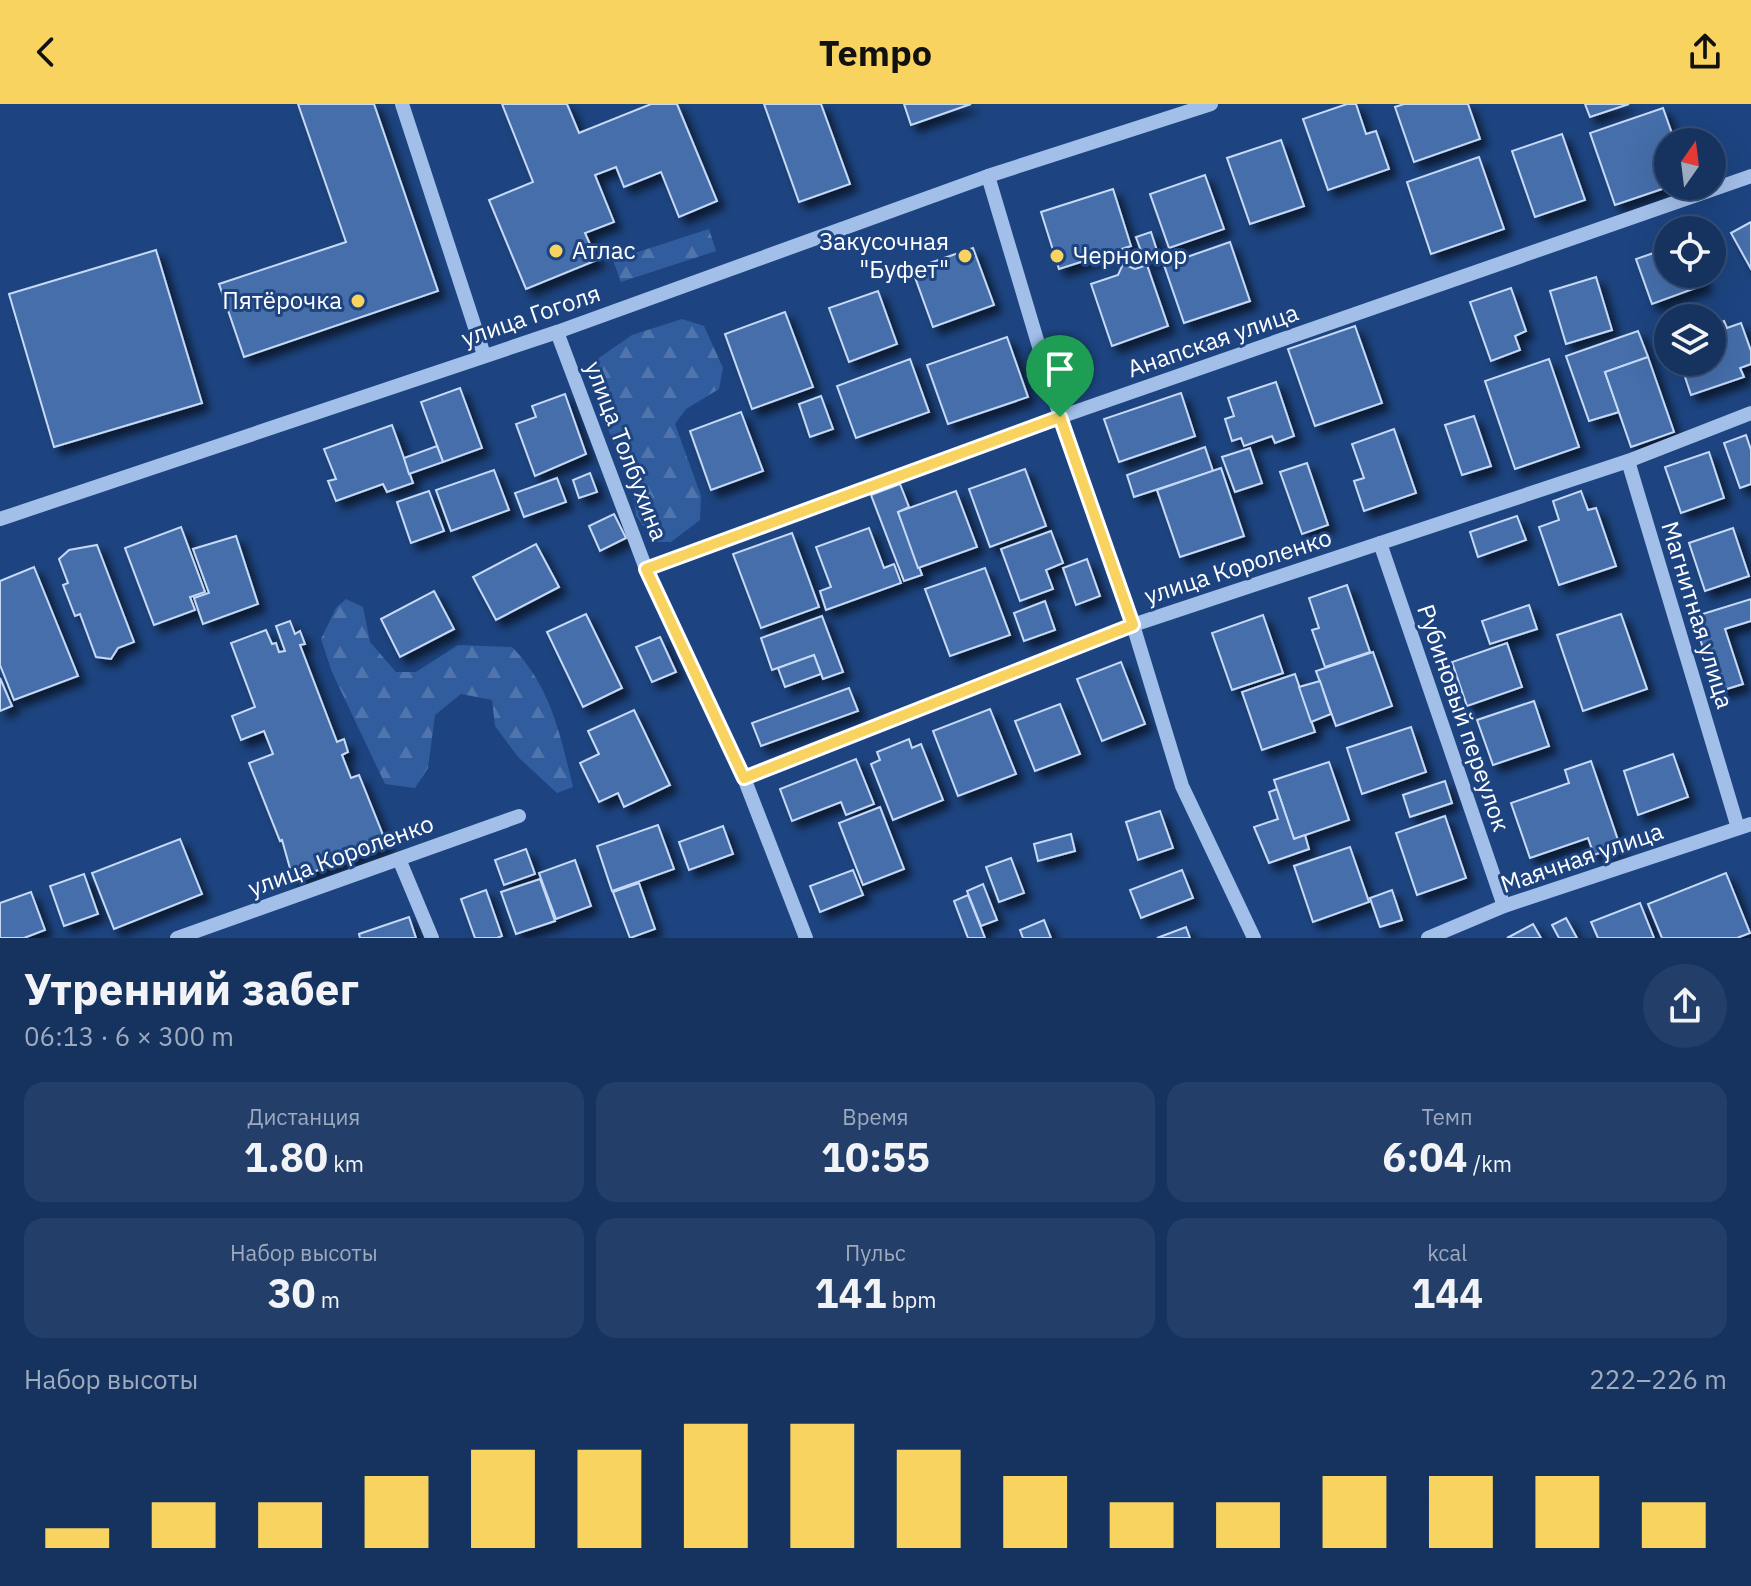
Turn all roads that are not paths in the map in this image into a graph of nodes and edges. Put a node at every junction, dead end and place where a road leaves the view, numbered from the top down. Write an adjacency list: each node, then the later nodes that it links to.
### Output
1 (402, 104): 6 (street)
2 (1211, 104): 3 (street, улица Гоголя)
3 (988, 176): 5 (street, улица Гоголя); 8 (street)
4 (1751, 176): 8 (street, Анапская улица)
5 (557, 332): 6 (street, улица Гоголя); 12 (street, улица Толбухина)
6 (484, 355): 10 (street, улица Гоголя)
7 (1751, 413): 9 (street, улица Короленко)
8 (1060, 417): 12 (street, Анапская улица); 13 (street)
9 (1628, 461): 11 (street, улица Короленко); 16 (street, Магнитная улица)
10 (0, 519)
11 (1380, 543): 13 (street, улица Короленко); 18 (street, Рубиновый переулок)
12 (646, 569): 14 (street, улица Толбухина)
13 (1133, 625): 14 (street, улица Короленко); 22 (street)
14 (744, 778): 21 (street, улица Толбухина)
15 (519, 816): 17 (street, улица Короленко)
16 (1745, 826): 18 (street, Маячная улица)
17 (399, 859): 19 (street, улица Короленко); 20 (street)
18 (1504, 906): 23 (street, Маячная улица)
19 (177, 938)
20 (432, 938)
21 (806, 938)
22 (1254, 938)
23 (1428, 938)

